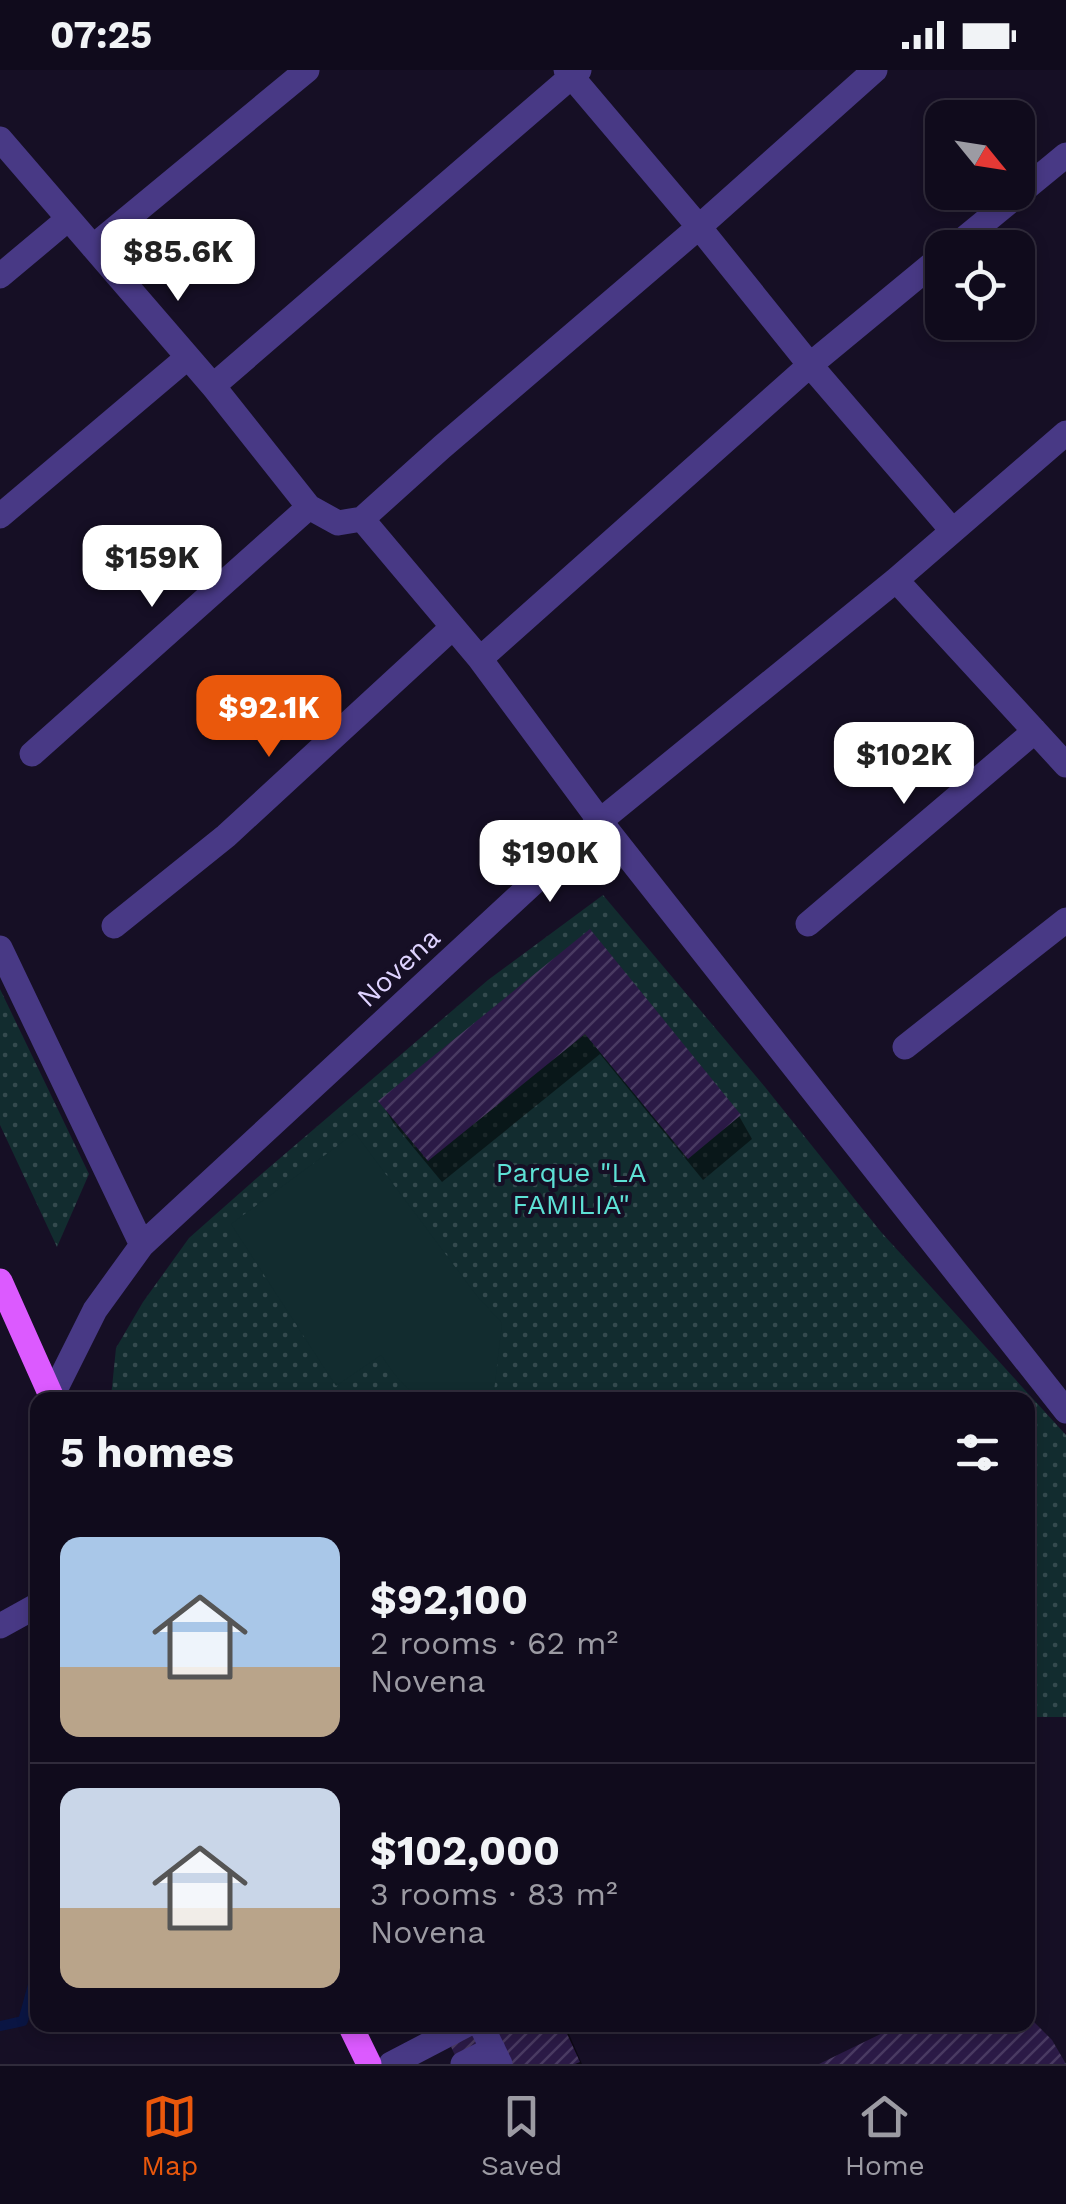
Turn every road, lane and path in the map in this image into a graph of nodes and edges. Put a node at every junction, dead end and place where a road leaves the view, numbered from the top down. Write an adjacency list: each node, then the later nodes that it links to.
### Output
1 (307, 70): 9 (street)
2 (875, 70): 7 (street)
3 (572, 72): 7 (street); 14 (street)
4 (0, 139): 6 (street)
5 (1066, 156): 8 (street)
6 (68, 219): 9 (street); 11 (street)
7 (699, 227): 13 (street); 18 (street)
8 (975, 230)
9 (92, 247): 12 (street)
10 (925, 270): 13 (street)
11 (0, 276)
12 (188, 357): 14 (street); 17 (street)
13 (810, 364): 19 (street); 22 (street)
14 (212, 386): 16 (street)
15 (1066, 433): 19 (street, Novena)
16 (309, 507): 18 (street); 24 (street)
17 (0, 516)
18 (362, 519): 21 (street)
19 (952, 530): 20 (street, Novena)
20 (896, 580): 23 (street); 26 (street, Novena)
21 (453, 627): 22 (street); 29 (street)
22 (480, 658): 26 (street)
23 (1035, 732): 25 (street); 28 (street)
24 (32, 754)
25 (1066, 765)
26 (600, 821): 32 (street, Novena); 36 (street)
27 (1066, 920): 31 (street)
28 (808, 924)
29 (114, 926)
30 (0, 948): 32 (street)
31 (905, 1047)
32 (142, 1245): 35 (street, Novena)
33 (0, 1280): 34 (main road)
34 (49, 1392)
35 (55, 1392)
36 (1065, 1409)
37 (30, 1609): 38 (street)
38 (0, 1626)
39 (353, 2032): 43 (main road)
40 (453, 2032): 44 (street)
41 (485, 2032): 42 (street)
42 (497, 2056): 45 (street)
43 (369, 2064)
44 (391, 2064)
45 (463, 2064)

